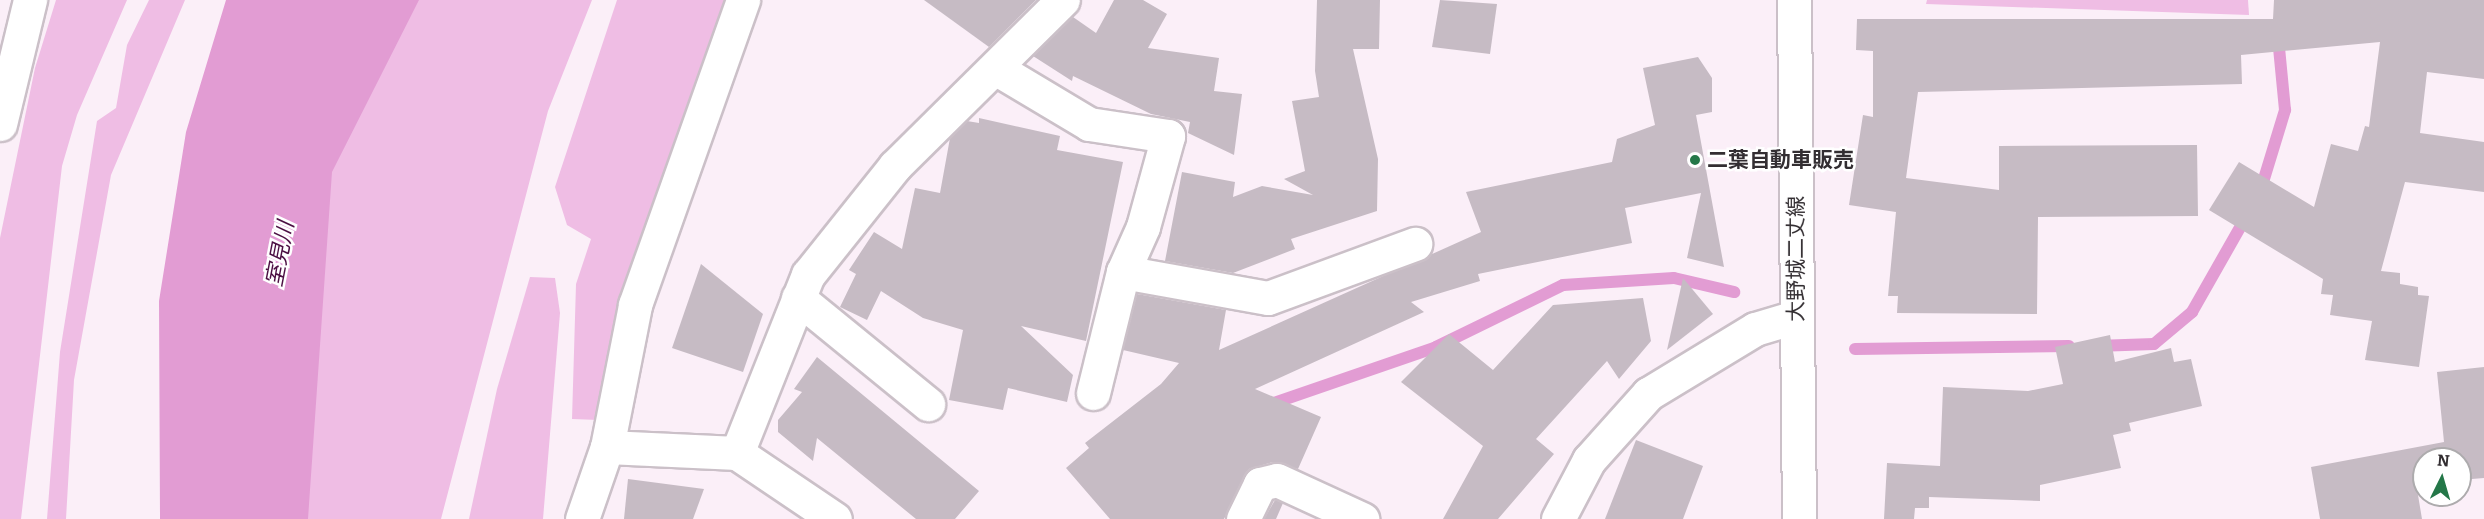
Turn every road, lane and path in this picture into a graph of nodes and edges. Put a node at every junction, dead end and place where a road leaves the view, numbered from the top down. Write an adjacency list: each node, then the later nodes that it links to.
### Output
1 (30, 0): 6 (street)
2 (743, 0): 13 (street)
3 (1064, 0): 5 (street)
4 (1794, 0): 10 (street, 大野城二丈線)
5 (997, 69): 8 (street); 9 (street)
6 (0, 124)
7 (1415, 244): 8 (street)
8 (1123, 272): 11 (street)
9 (798, 298): 12 (street); 14 (street)
10 (1796, 317): 19 (street); 20 (street, 大野城二丈線)
11 (1093, 393)
12 (928, 404)
13 (607, 447): 14 (street); 15 (street)
14 (737, 453): 16 (street)
15 (582, 519)
16 (835, 519)
17 (1243, 519): 18 (street)
18 (1362, 519)
19 (1558, 519)
20 (1799, 519)

